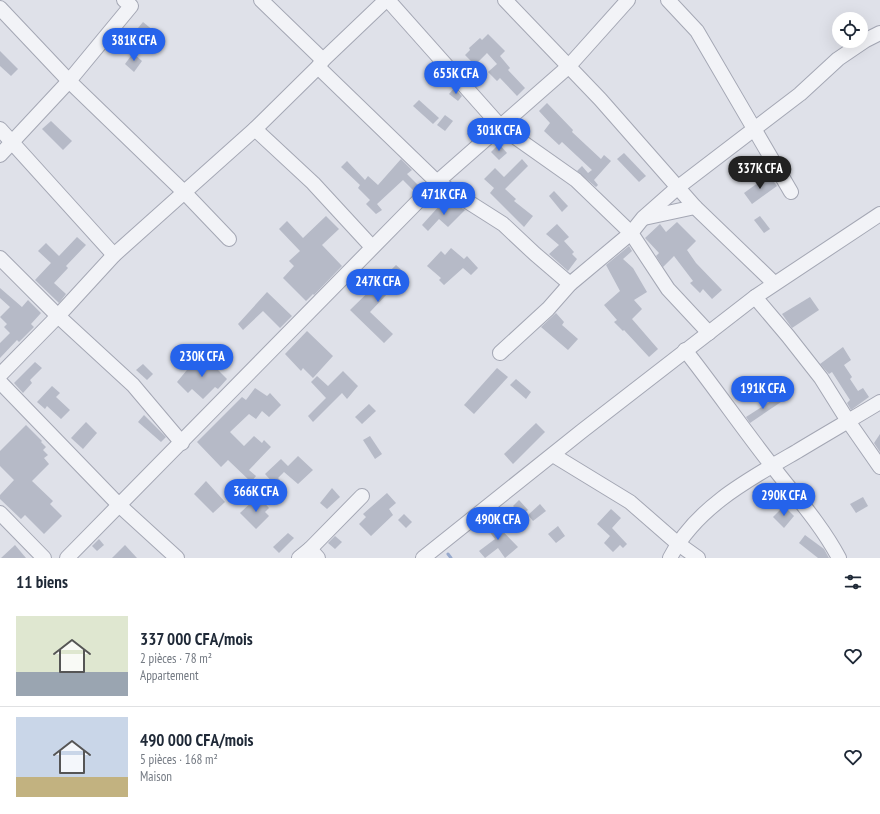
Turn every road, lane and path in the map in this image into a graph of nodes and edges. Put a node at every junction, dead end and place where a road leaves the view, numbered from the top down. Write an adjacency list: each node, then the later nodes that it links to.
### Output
1 (124, 0): 11 (street)
2 (261, 0): 9 (street)
3 (387, 0): 9 (street); 12 (street)
4 (505, 0): 10 (street)
5 (668, 0): 14 (street)
6 (620, 3): 10 (street)
7 (0, 8): 11 (street)
8 (880, 33): 14 (street)
9 (320, 63): 13 (street); 18 (street)
10 (568, 67): 12 (street); 19 (street)
11 (69, 81): 16 (street); 21 (street)
12 (501, 127): 18 (street); 25 (street)
13 (255, 128): 21 (street); 27 (street)
14 (755, 128): 19 (street); 20 (street)
15 (0, 129): 16 (street)
16 (14, 143): 17 (street); 28 (street)
17 (0, 155)
18 (437, 182): 27 (street); 31 (street)
19 (677, 188): 22 (street); 24 (street)
20 (791, 192)
21 (185, 193): 26 (street); 28 (street)
22 (695, 207): 24 (street); 30 (street)
23 (880, 214): 30 (street)
24 (643, 218): 25 (street)
25 (631, 233): 31 (street); 34 (street)
26 (229, 239)
27 (372, 247): 41 (street)
28 (114, 255): 33 (street)
29 (0, 258): 33 (street)
30 (774, 283): 32 (street)
31 (570, 284): 36 (street)
32 (755, 297): 34 (street); 40 (street)
33 (58, 316): 37 (street); 41 (street)
34 (709, 333): 35 (street)
35 (685, 350): 42 (street); 43 (street)
36 (500, 353)
37 (0, 375)
38 (0, 382): 46 (street)
39 (880, 402): 40 (street)
40 (848, 421): 43 (street); 44 (street)
41 (182, 443): 46 (street)
42 (553, 455): 48 (street); 54 (street)
43 (772, 466): 48 (street); 57 (street)
44 (880, 467)
45 (362, 496): 49 (street)
46 (119, 505): 51 (street); 52 (street)
47 (0, 513): 50 (street)
48 (677, 543): 55 (street); 56 (street)
49 (314, 553): 53 (street)
50 (44, 558)
51 (67, 558)
52 (177, 558)
53 (298, 558)
54 (423, 558)
55 (670, 558)
56 (698, 558)
57 (838, 558)

